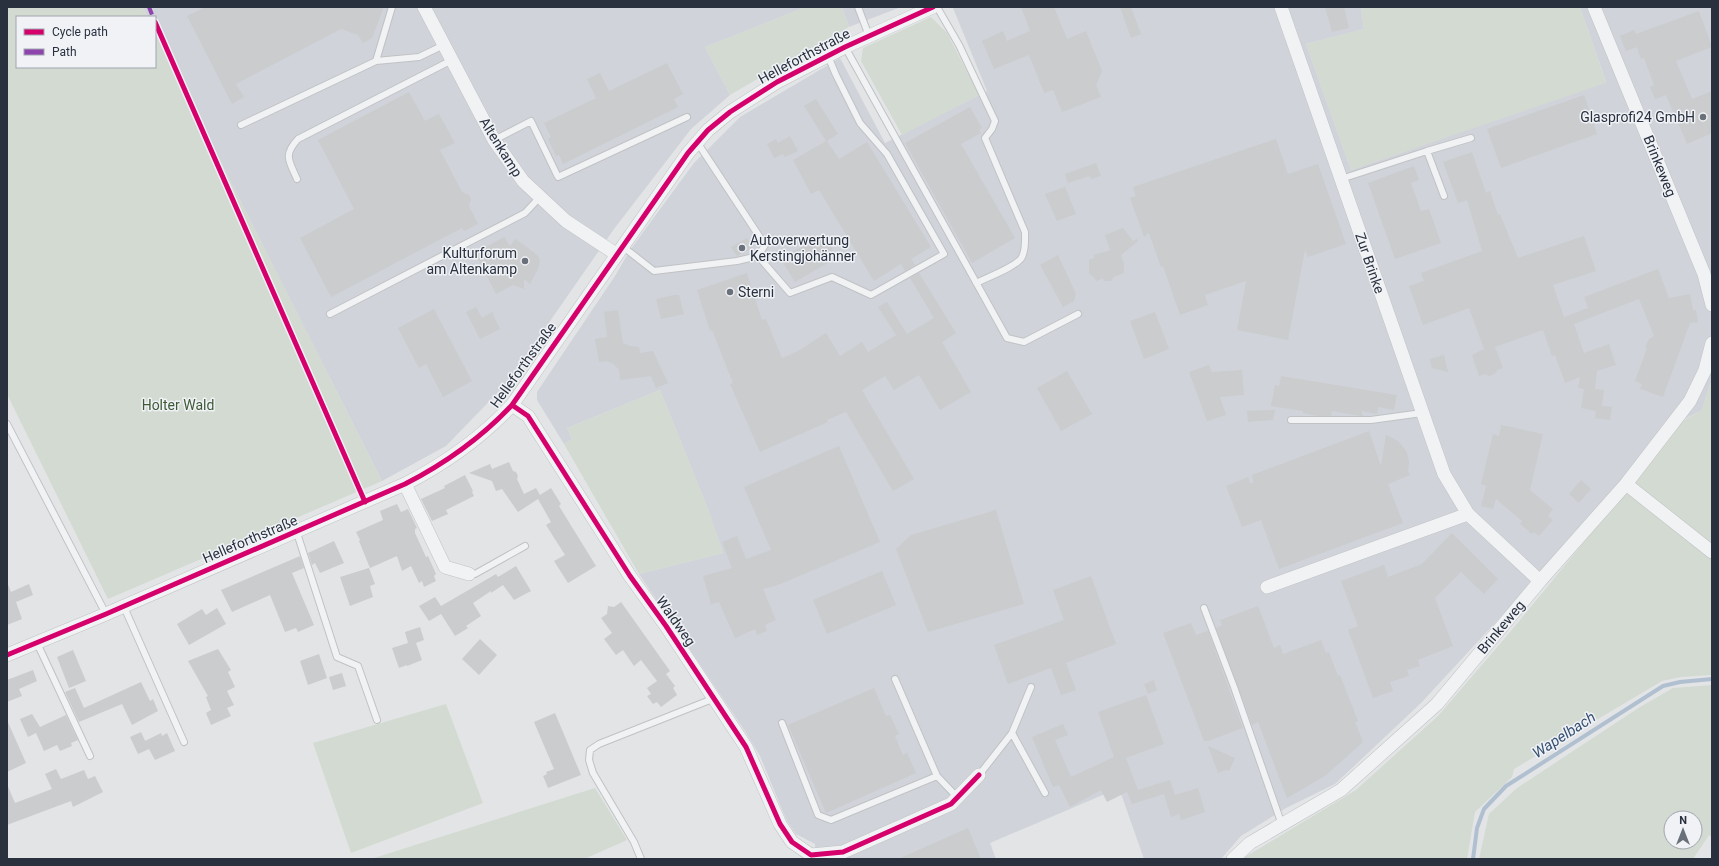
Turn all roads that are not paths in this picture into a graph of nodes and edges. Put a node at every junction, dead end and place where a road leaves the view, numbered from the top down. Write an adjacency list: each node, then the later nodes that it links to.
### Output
1 (392, 7): 13 (lane)
2 (424, 7): 9 (street, Altenkamp)
3 (858, 7): 8 (lane)
4 (934, 7): 8 (street, Helleforthstraße)
5 (937, 7): 26 (lane)
6 (1281, 7): 21 (street, Zur Brinke)
7 (1594, 7): 27 (street, Brinkeweg)
8 (868, 36): 10 (street, Helleforthstraße)
9 (444, 45): 12 (street, Altenkamp); 13 (lane)
10 (845, 47): 11 (street, Helleforthstraße); 26 (lane)
11 (828, 56): 18 (street, Helleforthstraße); 25 (lane)
12 (452, 60): 17 (street, Altenkamp); 20 (lane)
13 (376, 61): 15 (lane)
14 (687, 117): 17 (lane)
15 (241, 125)
16 (1470, 138): 19 (lane)
17 (494, 140): 23 (street, Altenkamp)
18 (697, 142): 24 (street, Helleforthstraße); 25 (lane)
19 (1427, 152): 21 (lane); 22 (lane)
20 (297, 179)
21 (1341, 179): 33 (street, Zur Brinke)
22 (1444, 196)
23 (540, 197): 24 (street, Altenkamp); 29 (lane)
24 (619, 250): 25 (lane); 32 (street, Helleforthstraße)
25 (758, 256)
26 (976, 283): 30 (lane)
27 (1709, 285): 28 (street, Brinkeweg)
28 (1712, 305)
29 (330, 314)
30 (1078, 314)
31 (1712, 343): 37 (street, Brinkeweg)
32 (512, 404): 36 (street, Helleforthstraße); 52 (street, Waldweg)
33 (1422, 413): 34 (lane); 38 (street, Zur Brinke)
34 (1291, 420)
35 (7, 424): 47 (lane)
36 (405, 484): 39 (street, Helleforthstraße); 42 (street)
37 (1626, 484): 41 (street); 43 (street, Brinkeweg)
38 (1468, 514): 43 (street, Zur Brinke); 44 (street)
39 (296, 533): 45 (street, Helleforthstraße); 53 (lane)
40 (525, 546): 42 (lane)
41 (1712, 552)
42 (469, 574)
43 (1540, 581): 62 (street, Brinkeweg)
44 (1267, 588)
45 (124, 607): 47 (street, Helleforthstraße); 56 (lane)
46 (1204, 608): 62 (lane)
47 (106, 614): 48 (street, Helleforthstraße)
48 (37, 643): 49 (street, Helleforthstraße); 57 (lane)
49 (7, 655)
50 (895, 679): 59 (lane)
51 (1030, 687): 55 (lane)
52 (715, 698): 63 (street, Waldweg); 64 (lane)
53 (377, 720)
54 (782, 723): 59 (lane)
55 (1012, 733): 58 (lane); 60 (lane)
56 (184, 742)
57 (90, 756)
58 (978, 775): 61 (street, Waldweg)
59 (937, 776): 61 (lane)
60 (1045, 793)
61 (957, 797): 63 (street, Waldweg)
62 (1282, 825): 65 (street, Brinkeweg)
63 (811, 857)
64 (641, 859)
65 (1233, 859)

